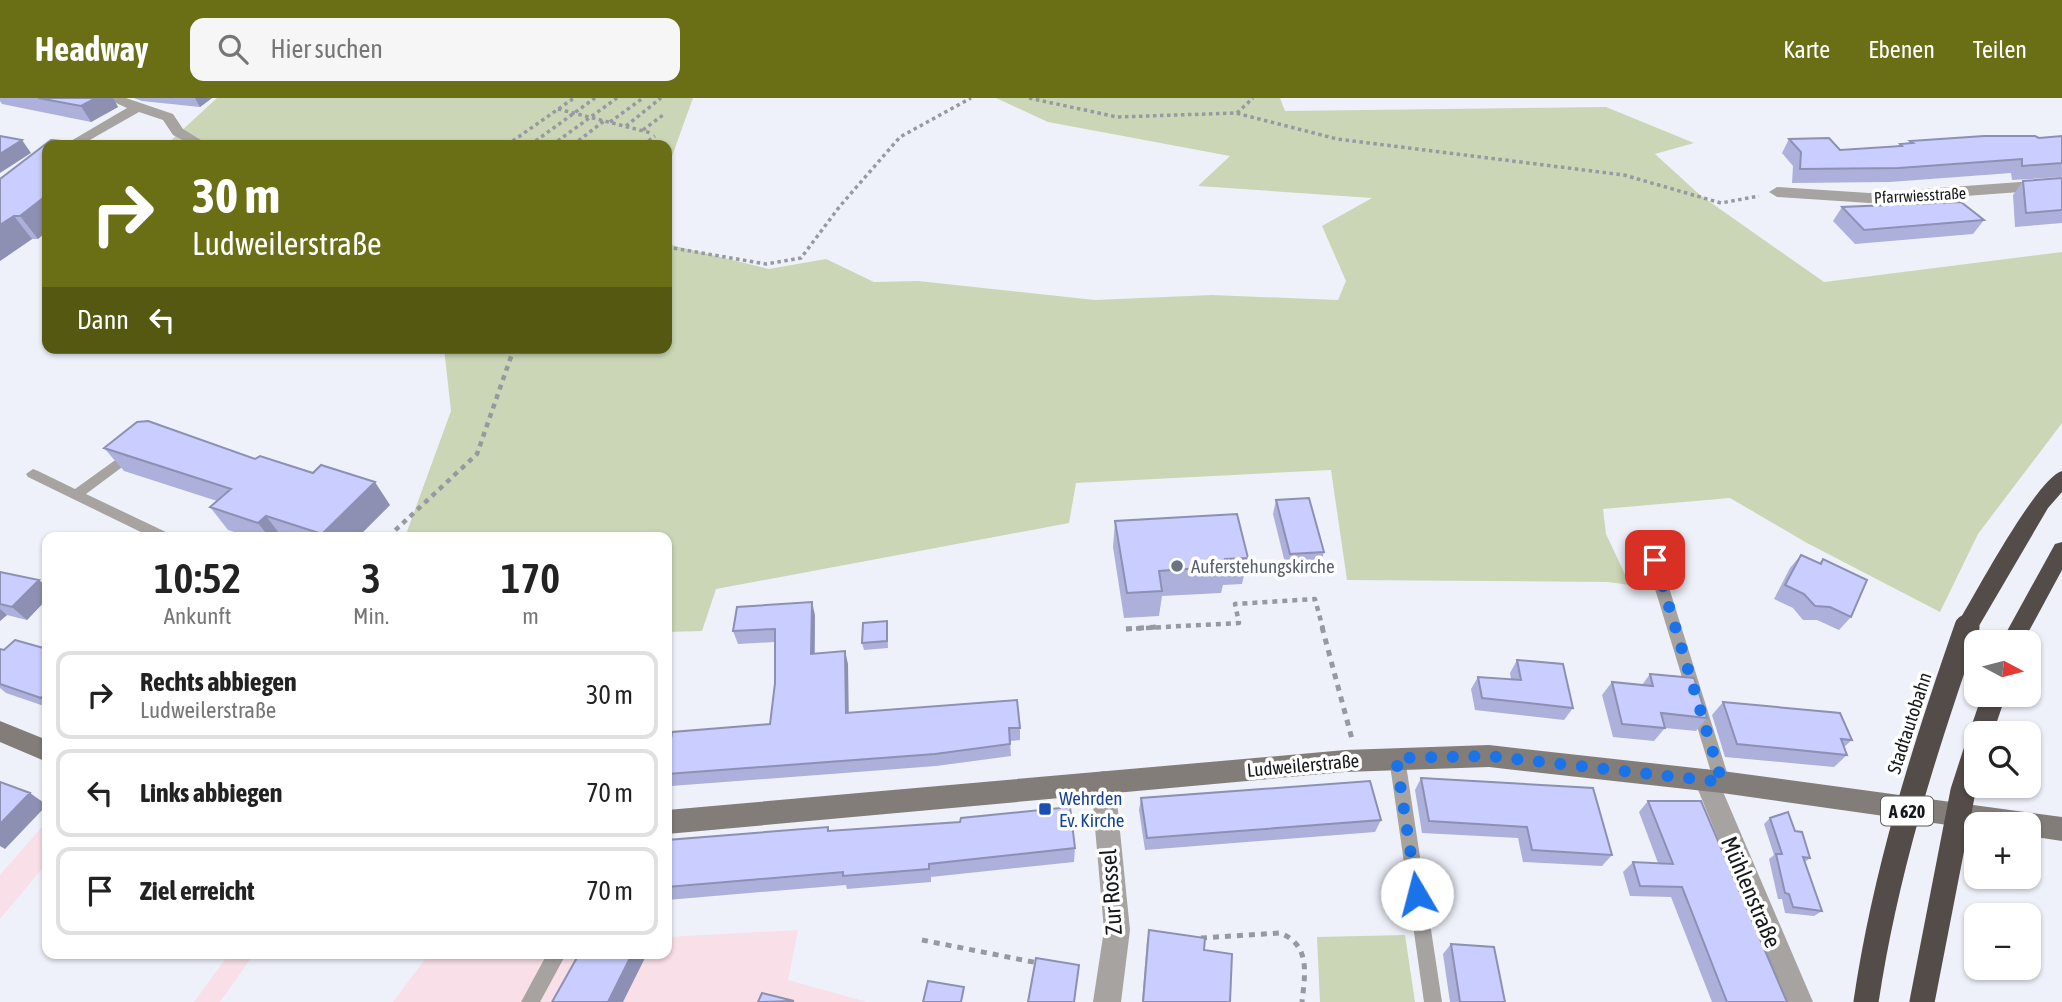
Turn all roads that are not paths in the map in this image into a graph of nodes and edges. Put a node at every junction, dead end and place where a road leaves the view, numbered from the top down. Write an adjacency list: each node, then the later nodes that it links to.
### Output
1 (112, 98): 2 (street)
2 (138, 107): 3 (street); 4 (street)
3 (80, 140)
4 (193, 140)
5 (2062, 184): 6 (street, Pfarrwiesstraße)
6 (1777, 192)
7 (142, 445): 10 (lane)
8 (33, 474): 10 (lane)
9 (2062, 478): 28 (highway, Stadtautobahn / A 620, bridge)
10 (77, 494): 11 (lane)
11 (153, 532)
12 (1648, 543): 18 (lane)
13 (2062, 550): 14 (highway)
14 (2019, 630)
15 (0, 731): 16 (main road)
16 (42, 747)
17 (1396, 758): 18 (main road, Ludweilerstraße); 19 (main road, Ludweilerstraße); 26 (lane)
18 (1714, 781): 22 (main road, Ludweilerstraße); 27 (street, Mühlenstraße)
19 (1102, 782): 21 (main road, Ludweilerstraße); 25 (street, Zur Rossel)
20 (1964, 788): 29 (highway, A 620, bridge)
21 (672, 822)
22 (2062, 830)
23 (554, 959): 24 (lane)
24 (530, 1002)
25 (1107, 1002)
26 (1433, 1002)
27 (1799, 1002)
28 (1866, 1002)
29 (1922, 1002)

